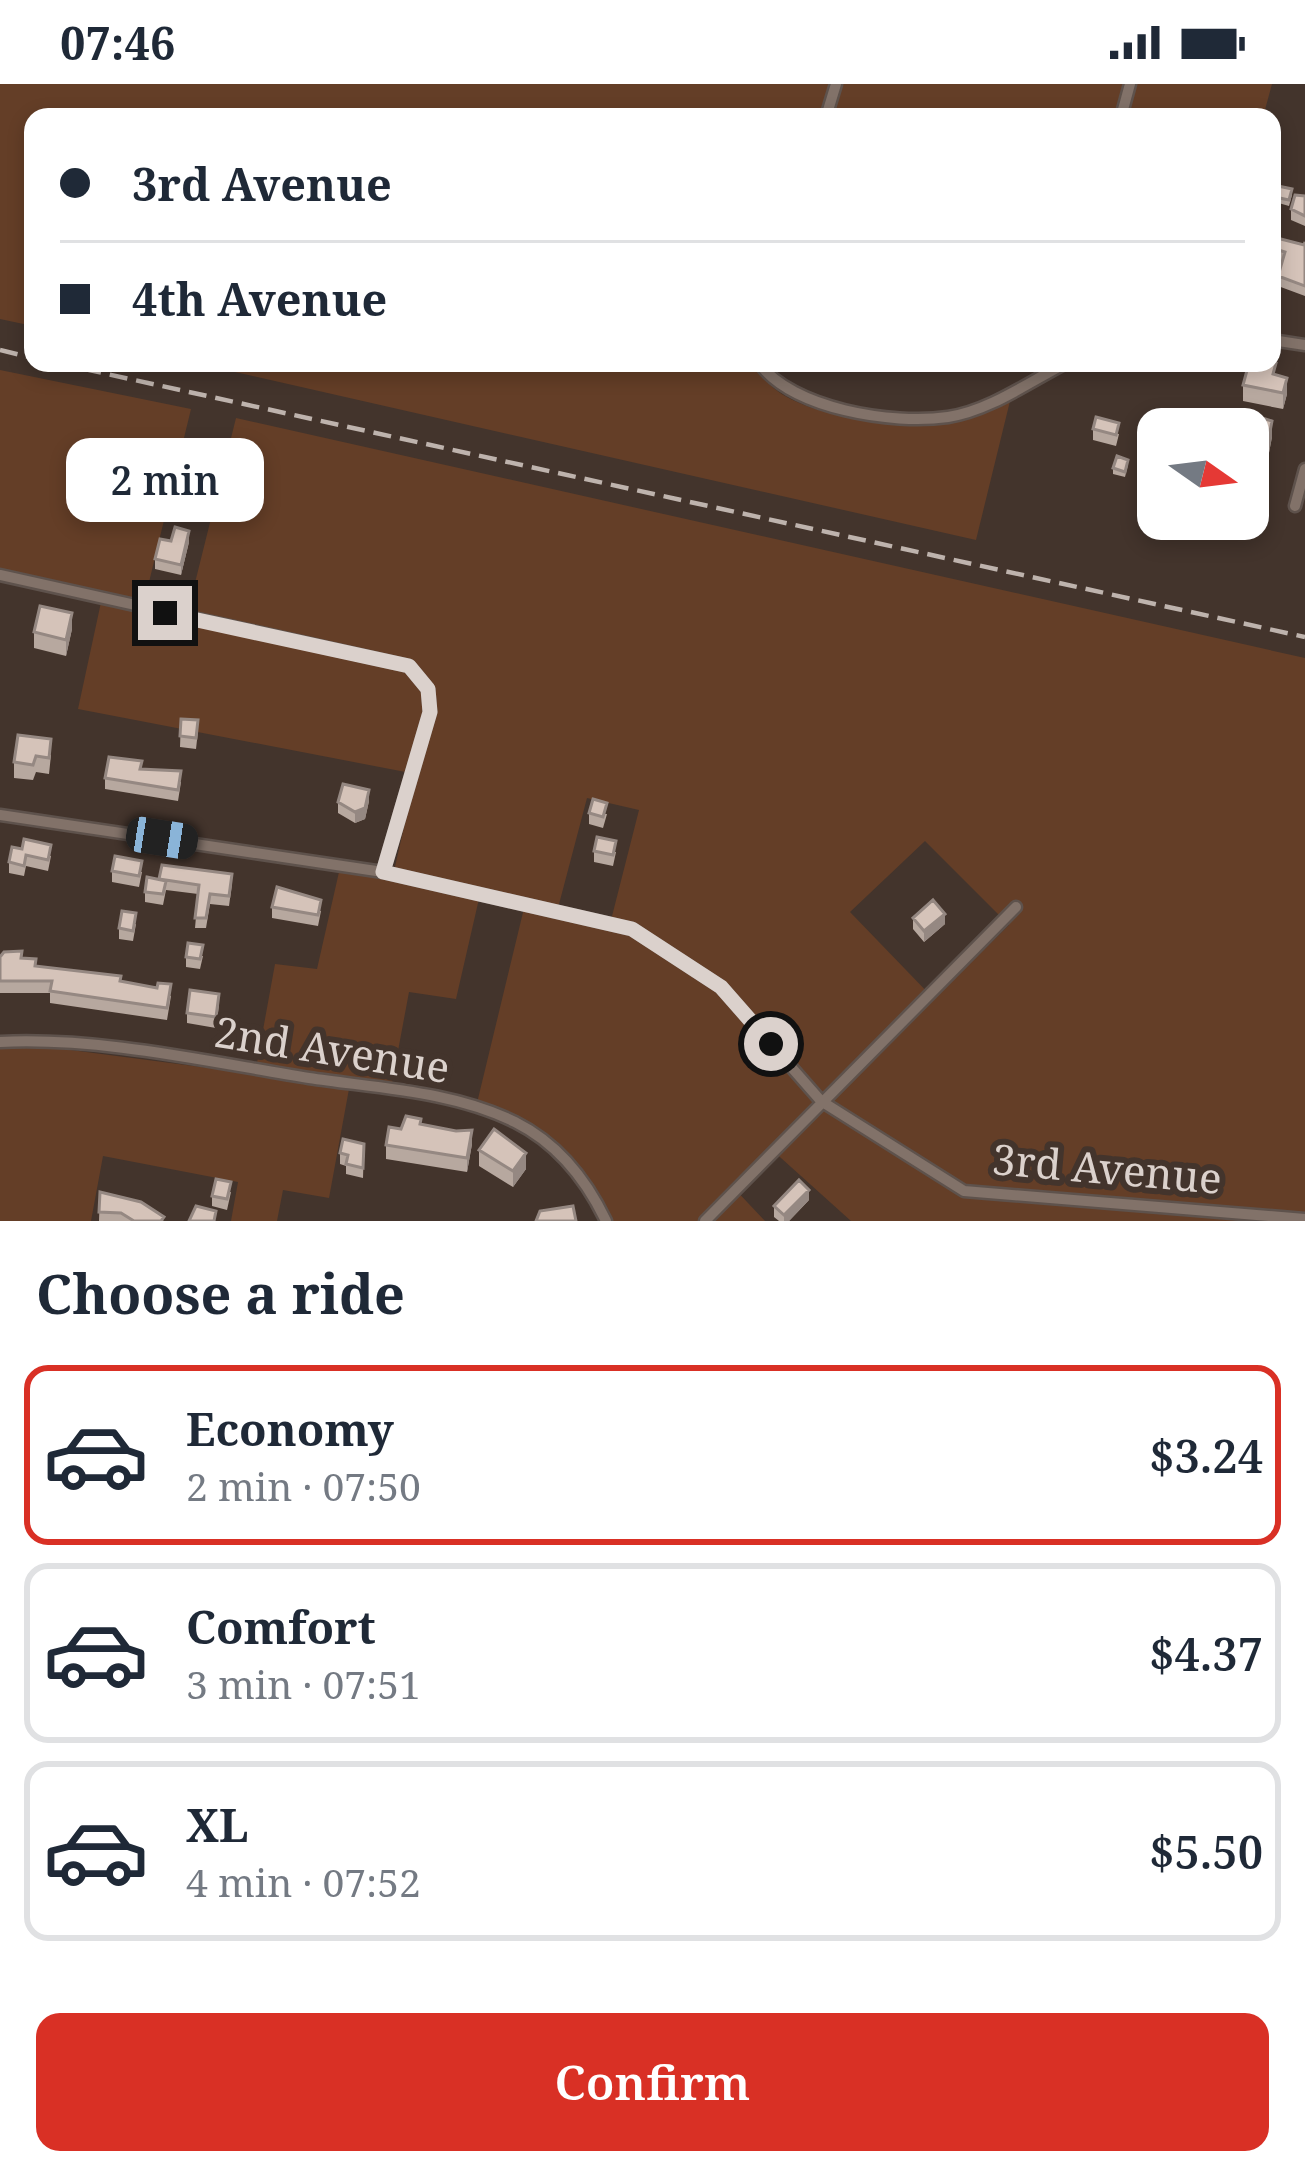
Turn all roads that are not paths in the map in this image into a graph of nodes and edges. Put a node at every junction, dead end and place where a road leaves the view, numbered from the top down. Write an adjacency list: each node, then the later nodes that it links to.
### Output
1 (765, 372): 2 (street)
2 (1049, 372)
3 (1305, 469): 4 (street)
4 (1295, 506)
5 (0, 575): 7 (street)
6 (0, 815): 7 (street, 3rd Avenue)
7 (383, 872): 10 (street, 3rd Avenue)
8 (1016, 907): 10 (street)
9 (0, 1042): 12 (street, 2nd Avenue)
10 (821, 1102): 11 (street, 3rd Avenue); 13 (street)
11 (1305, 1219)
12 (606, 1221)
13 (705, 1221)

